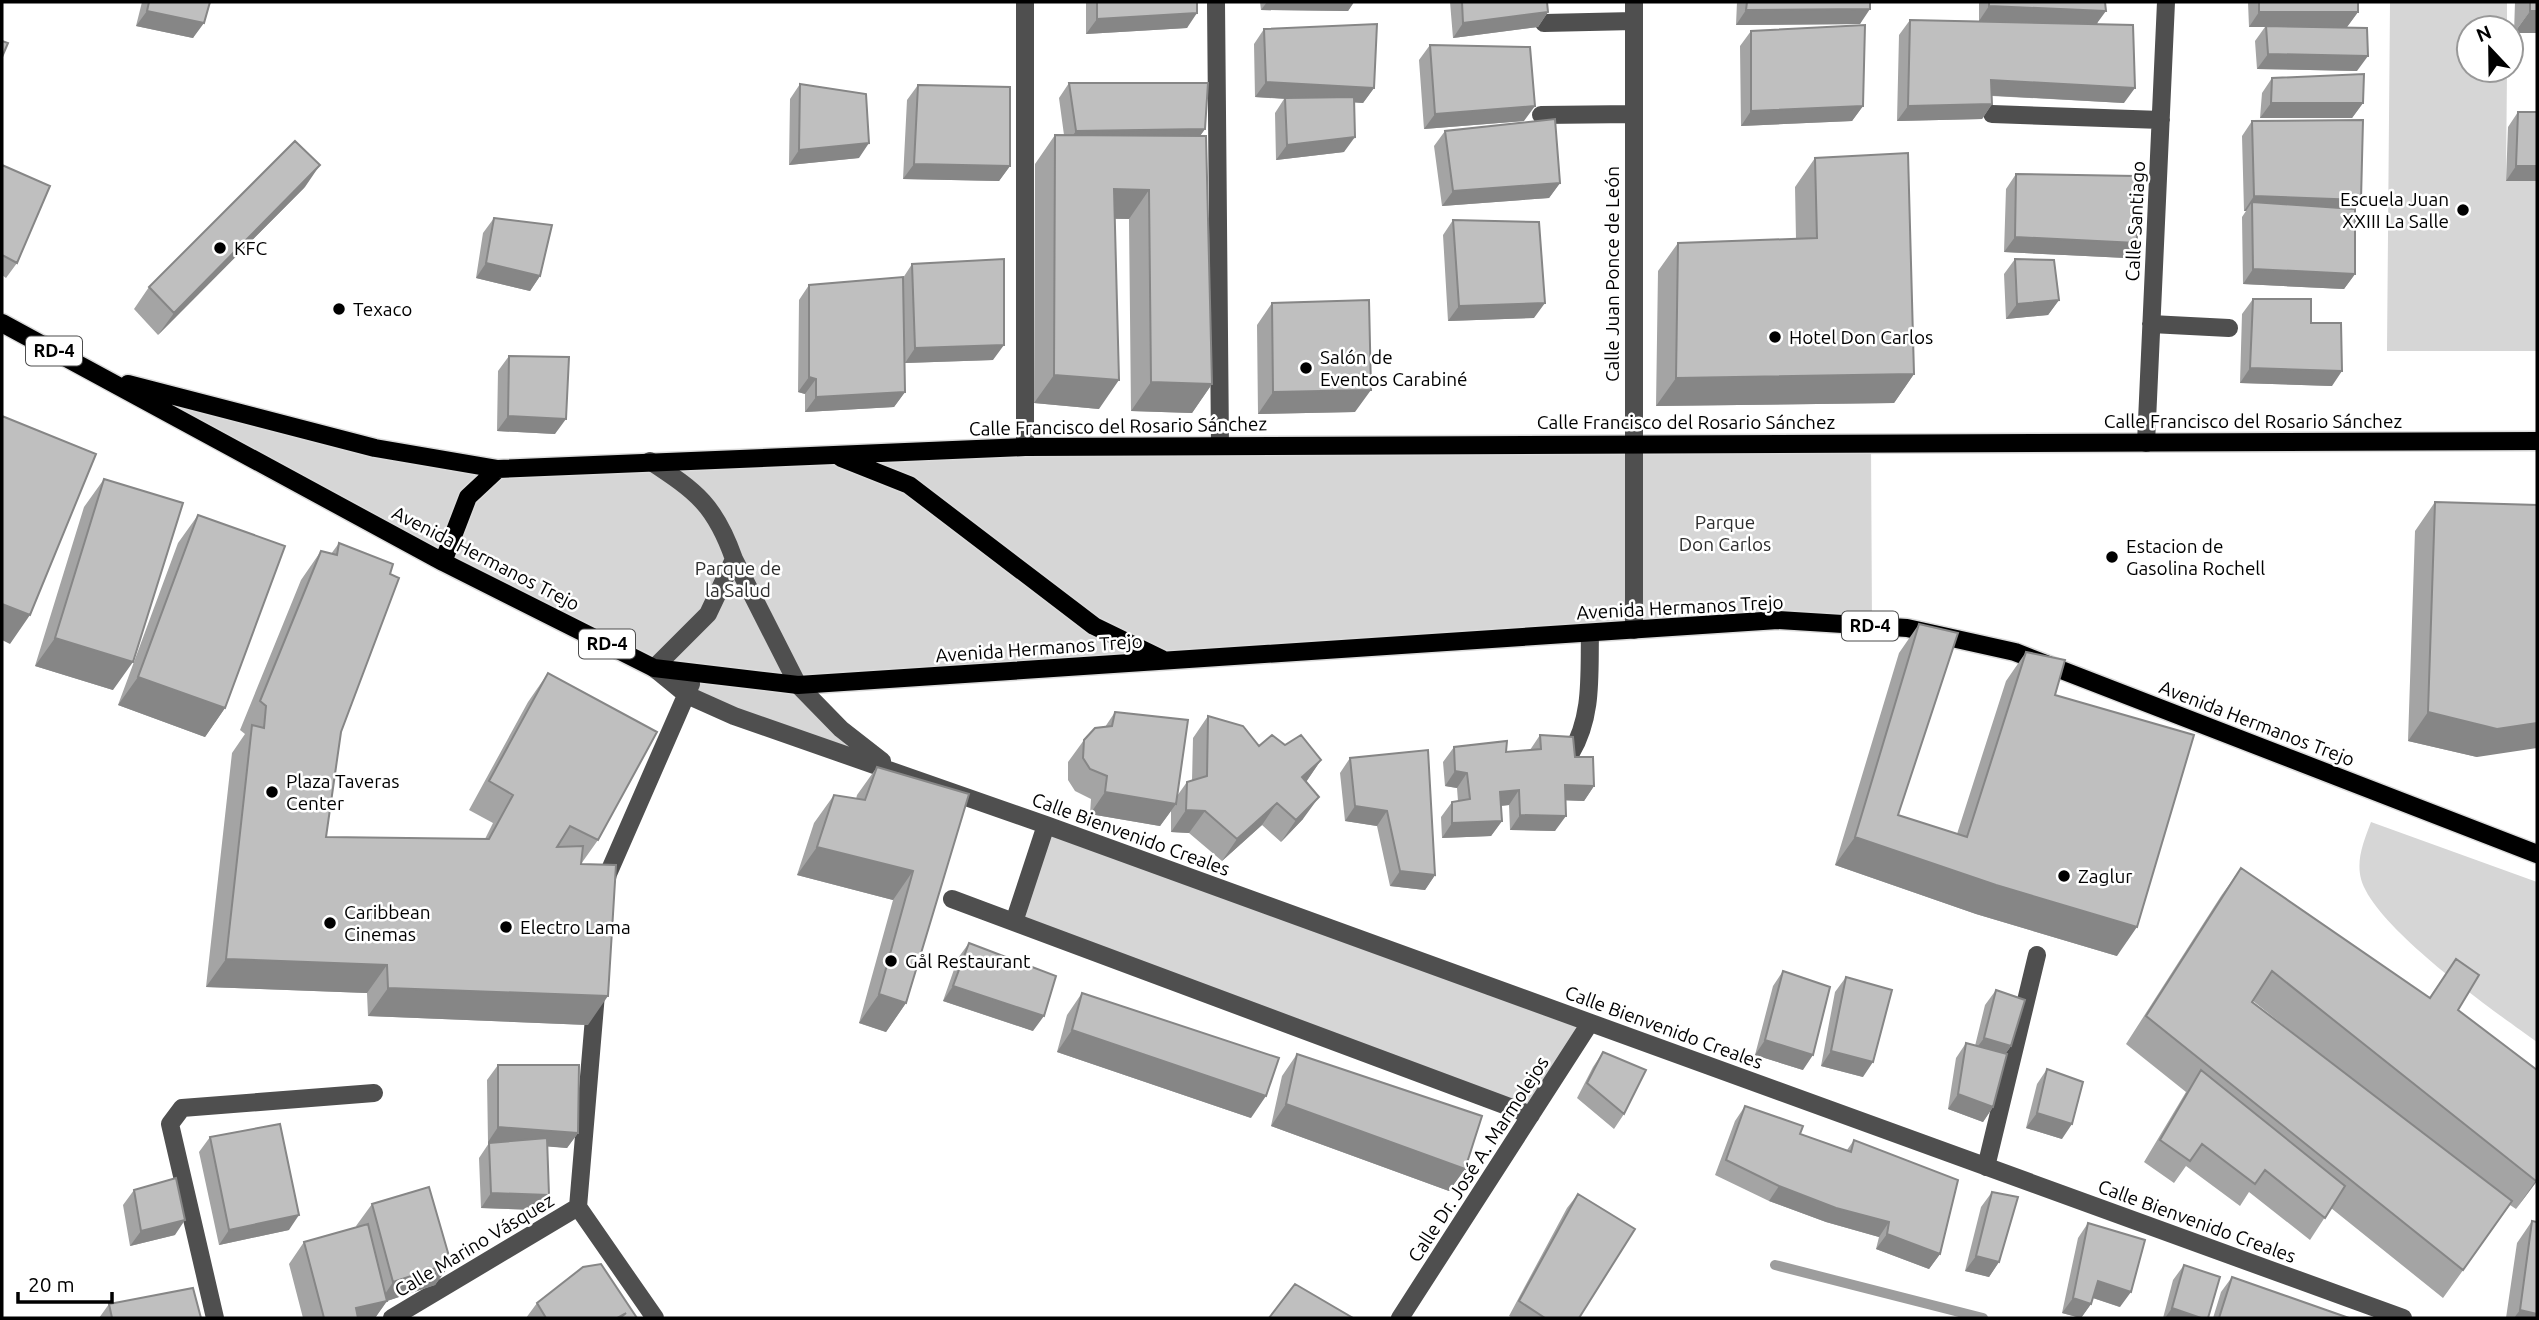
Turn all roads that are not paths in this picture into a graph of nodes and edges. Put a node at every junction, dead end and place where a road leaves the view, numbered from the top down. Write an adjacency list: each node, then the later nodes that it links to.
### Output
1 (1025, 2): 19 (street)
2 (1216, 2): 18 (street)
3 (1634, 2): 5 (street, Calle Juan Ponce de León)
4 (2166, 2): 10 (street, Calle Santiago)
5 (1634, 21): 6 (street); 7 (street, Calle Juan Ponce de León)
6 (1545, 23)
7 (1633, 114): 9 (street); 16 (street, Calle Juan Ponce de León)
8 (1992, 114): 10 (street)
9 (1541, 115)
10 (2161, 120): 12 (street, Calle Santiago)
11 (2, 323): 14 (main road, Avenida Hermanos Trejo / RD-4)
12 (2151, 324): 13 (street); 17 (street, Calle Santiago)
13 (2229, 327)
14 (107, 379): 22 (main road, Avenida Hermanos Trejo / RD-4); 24 (main road, Avenida Hermanos Trejo / RD-4)
15 (2537, 441): 17 (main road, Calle Francisco del Rosario Sánchez)
16 (1633, 442): 17 (main road, Calle Francisco del Rosario Sánchez); 18 (main road, Calle Francisco del Rosario Sánchez); 25 (street, Calle Juan Ponce de León)
17 (2146, 443)
18 (1220, 445): 19 (main road, Calle Francisco del Rosario Sánchez)
19 (1025, 447): 20 (main road, Calle Francisco del Rosario Sánchez)
20 (834, 455): 21 (main road, Avenida Hermanos Trejo / RD-4); 27 (main road, Avenida Hermanos Trejo / RD-4)
21 (650, 461): 22 (main road, Avenida Hermanos Trejo / RD-4); 23 (street, Calle Bienvenido Creales)
22 (498, 469): 24 (main road)
23 (734, 559): 28 (street); 30 (street, Calle Bienvenido Creales)
24 (443, 562): 28 (main road, Avenida Hermanos Trejo / RD-4)
25 (1634, 630): 26 (main road, Avenida Hermanos Trejo / RD-4); 35 (main road, Avenida Hermanos Trejo / RD-4)
26 (1590, 633): 27 (main road, Avenida Hermanos Trejo / RD-4); 32 (street)
27 (1165, 661): 30 (main road, Avenida Hermanos Trejo / RD-4)
28 (654, 668): 29 (main road, Avenida Hermanos Trejo / RD-4); 31 (street, Calle Bienvenido Creales)
29 (694, 674): 30 (main road, Avenida Hermanos Trejo / RD-4); 31 (street)
30 (798, 685): 33 (street, Calle Bienvenido Creales)
31 (687, 695): 33 (street, Calle Bienvenido Creales); 36 (street)
32 (1571, 754)
33 (910, 776): 34 (street, Calle Bienvenido Creales)
34 (1046, 825): 38 (street); 41 (street, Calle Bienvenido Creales)
35 (2537, 854)
36 (604, 897)
37 (952, 899): 38 (street)
38 (1014, 922): 43 (street)
39 (2037, 955): 44 (street)
40 (597, 980): 45 (street)
41 (1590, 1023): 43 (street, Calle Dr. José A. Marmolejos); 44 (street, Calle Bienvenido Creales)
42 (374, 1093): 46 (street)
43 (1531, 1115): 49 (street, Calle Dr. José A. Marmolejos)
44 (1986, 1167): 50 (street, Calle Bienvenido Creales)
45 (578, 1207): 47 (street, Calle Marino Vásquez); 48 (street)
46 (215, 1318)
47 (392, 1318)
48 (655, 1318)
49 (1400, 1318)
50 (2403, 1318)

